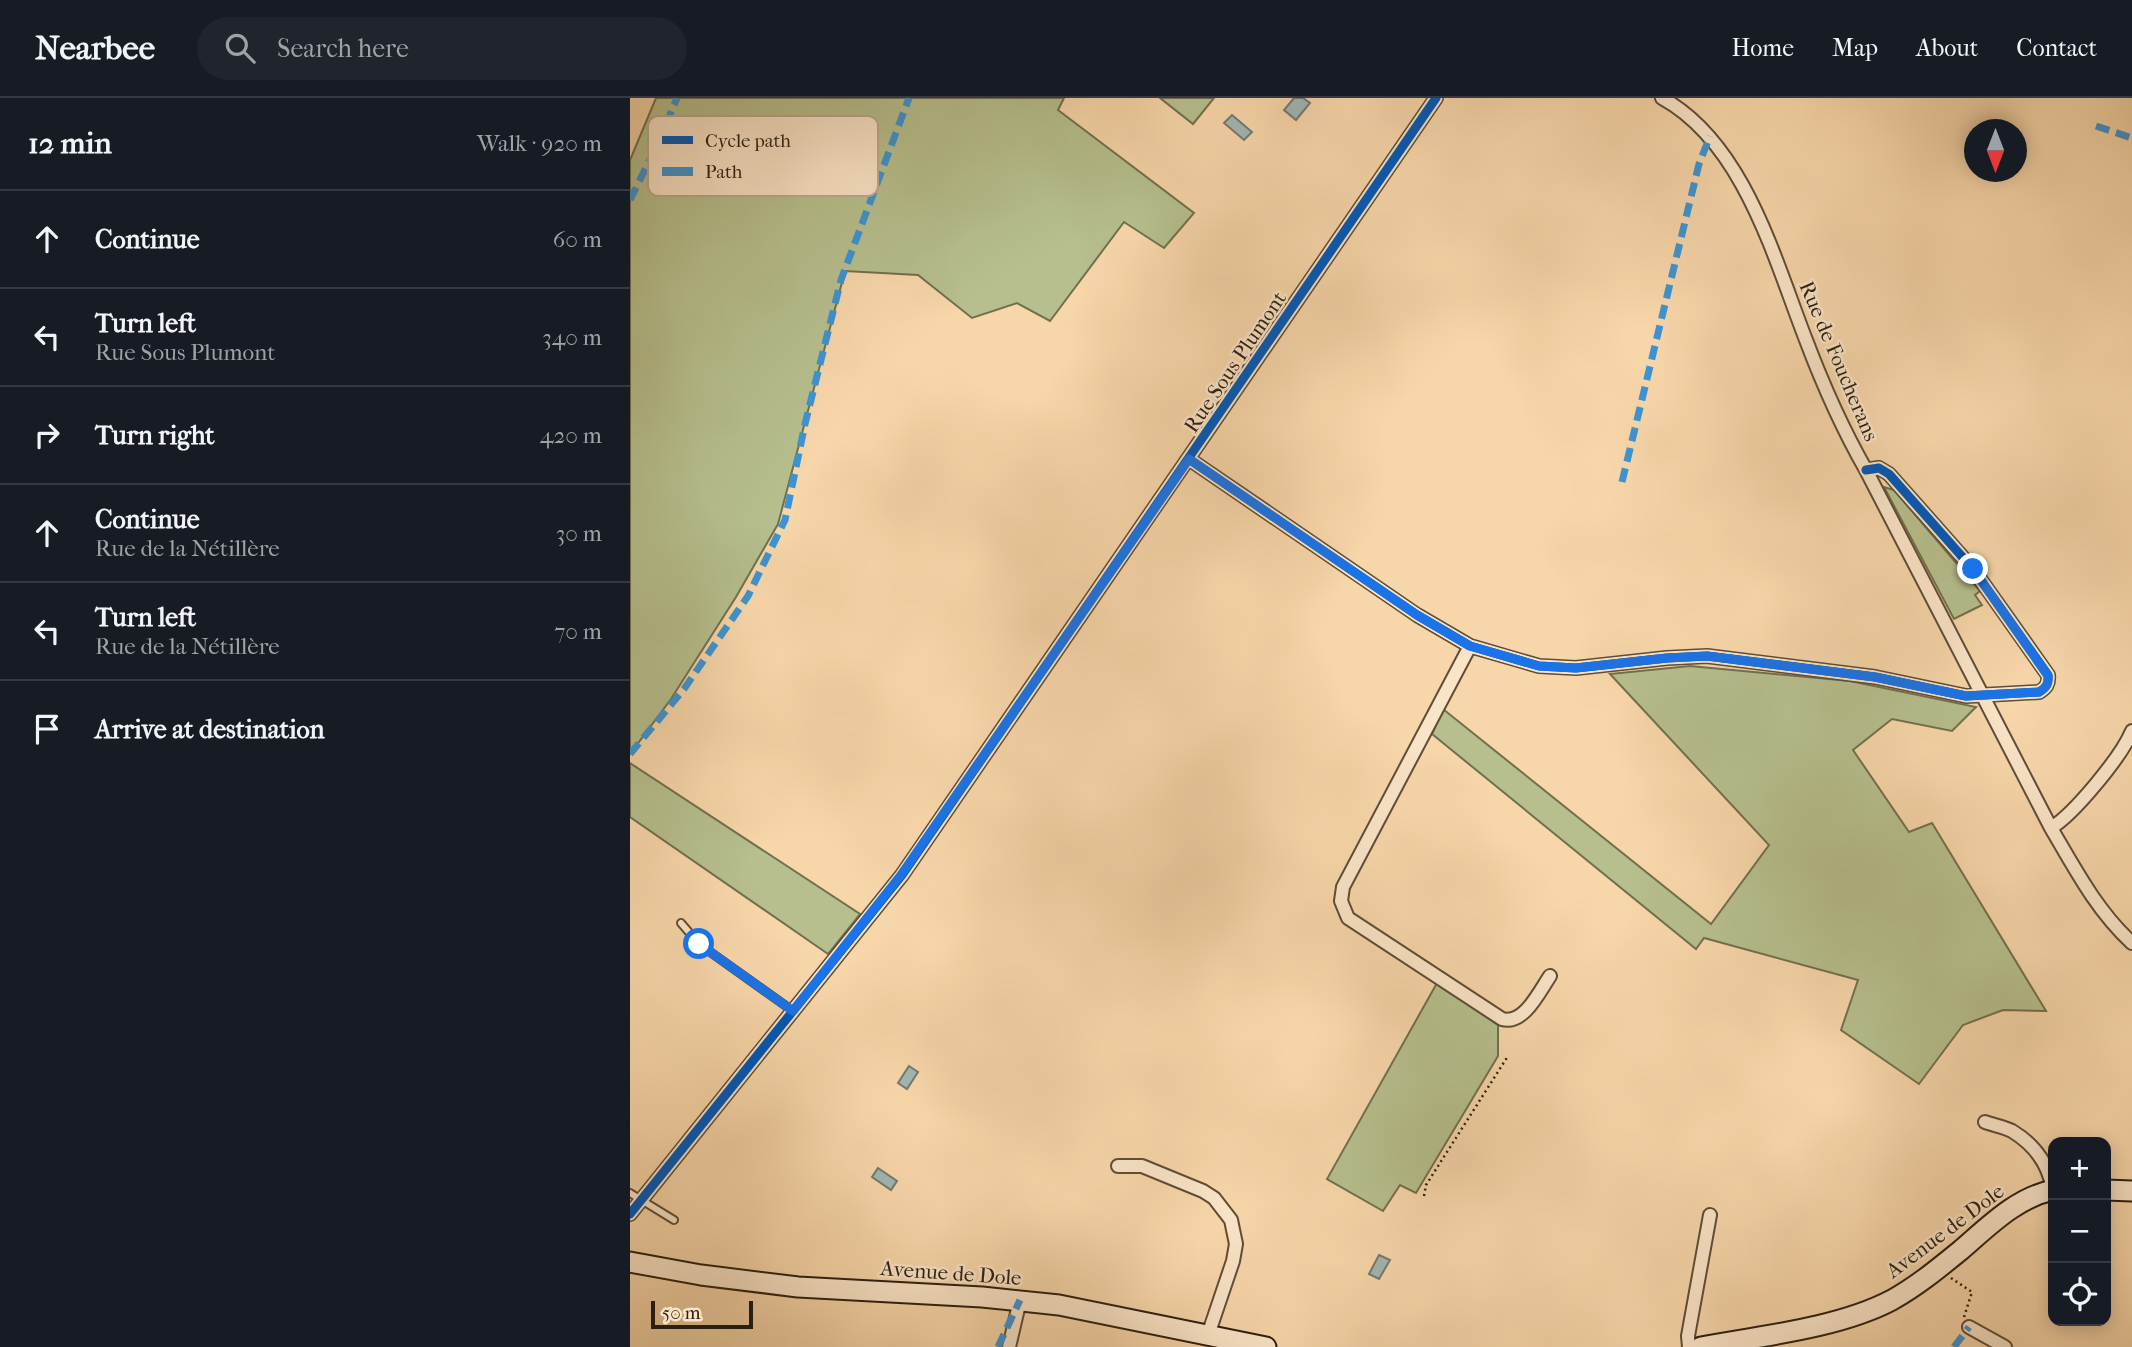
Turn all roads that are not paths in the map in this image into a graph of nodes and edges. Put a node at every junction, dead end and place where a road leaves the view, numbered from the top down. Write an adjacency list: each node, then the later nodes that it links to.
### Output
1 (1436, 98): 3 (street, Rue Sous Plumont)
2 (1662, 98): 4 (street, Rue de Foucherans)
3 (1189, 459): 5 (street); 12 (street, Rue Sous Plumont)
4 (1866, 470): 6 (street, Rue de Foucherans); 6 (street)
5 (1470, 646): 6 (street); 11 (street)
6 (1980, 695): 8 (street, Rue de Foucherans)
7 (2132, 732): 8 (street)
8 (2051, 828): 10 (street, Rue de Foucherans)
9 (681, 923): 12 (lane)
10 (2132, 943)
11 (1550, 976)
12 (793, 1011): 19 (street, Rue Sous Plumont)
13 (1985, 1122): 15 (street)
14 (1118, 1166): 26 (street)
15 (2048, 1168)
16 (2111, 1190): 18 (main road)
17 (2048, 1191): 27 (main road, Avenue de Dole)
18 (2132, 1191)
19 (635, 1197): 20 (street, Rue Sous Plumont); 22 (lane)
20 (630, 1214)
21 (1710, 1215): 30 (street)
22 (674, 1220)
23 (630, 1262): 24 (main road, Avenue de Dole)
24 (1020, 1300): 26 (main road, Avenue de Dole); 28 (street)
25 (1969, 1327): 32 (street)
26 (1208, 1335): 29 (main road, Avenue de Dole)
27 (1742, 1343): 31 (main road, Avenue de Dole)
28 (1009, 1347)
29 (1266, 1347)
30 (1689, 1347)
31 (1701, 1347)
32 (2005, 1347)

